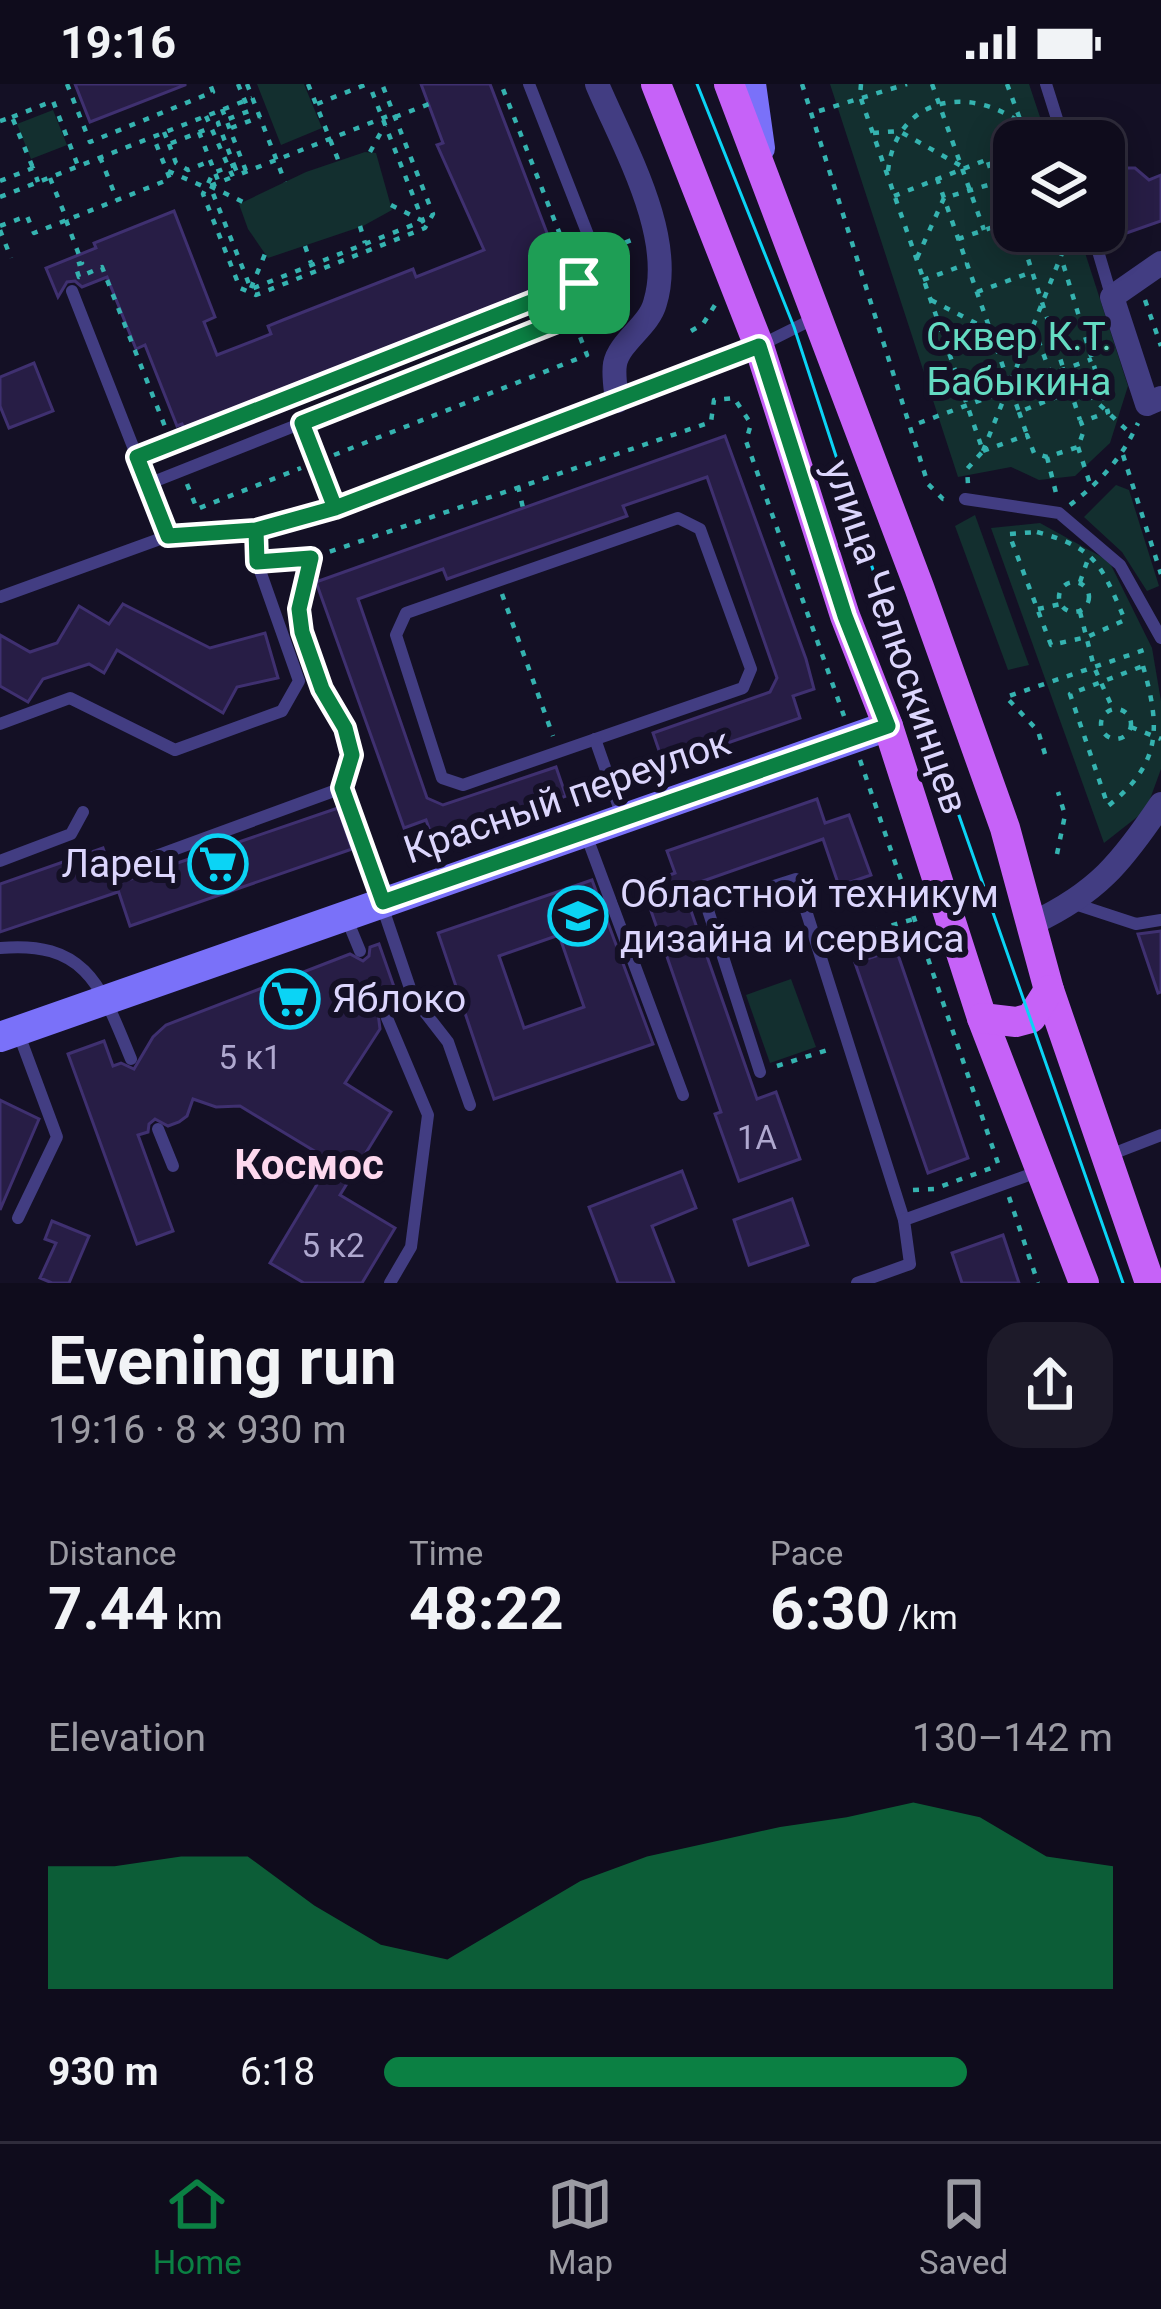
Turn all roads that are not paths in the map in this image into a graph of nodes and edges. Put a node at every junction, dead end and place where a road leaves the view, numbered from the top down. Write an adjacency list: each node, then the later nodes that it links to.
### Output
1 (529, 84): 17 (lane)
2 (597, 84): 15 (street)
3 (656, 84): 14 (main road, улица Челюскинцев)
4 (729, 84): 8 (main road, улица Челюскинцев)
5 (751, 84): 8 (street)
6 (1046, 84): 7 (lane)
7 (1057, 120)
8 (764, 172): 13 (main road, улица Челюскинцев)
9 (1098, 252): 12 (lane)
10 (1161, 262): 12 (street)
11 (72, 291): 18 (lane)
12 (1112, 297): 16 (street)
13 (817, 317): 14 (lane); 38 (main road, улица Челюскинцев)
14 (759, 346): 15 (lane); 26 (main road, улица Челюскинцев)
15 (616, 401): 20 (lane)
16 (1154, 401)
17 (302, 423): 18 (lane); 20 (lane)
18 (148, 484): 22 (lane)
19 (965, 499): 24 (lane)
20 (335, 508): 21 (lane)
21 (256, 530): 22 (lane); 25 (lane)
22 (168, 536): 23 (lane)
23 (0, 597)
24 (1161, 641)
25 (0, 724)
26 (888, 726): 30 (street, Красный переулок); 44 (main road, улица Челюскинцев)
27 (595, 739): 27 (lane); 30 (lane)
28 (1161, 804): 35 (street)
29 (83, 812): 32 (lane)
30 (623, 817): 31 (street, Красный переулок)
31 (585, 831): 34 (street, Красный переулок); 48 (lane)
32 (0, 861)
33 (129, 866): 34 (lane)
34 (383, 902): 36 (street, Красный переулок); 49 (lane)
35 (1075, 904): 37 (lane); 38 (street)
36 (345, 916): 40 (lane); 42 (street, Красный переулок)
37 (1161, 920)
38 (1033, 923): 41 (main road, улица Челюскинцев)
39 (0, 948): 42 (lane)
40 (360, 951)
41 (1049, 990): 44 (main road); 52 (main road, улица Челюскинцев)
42 (107, 1000): 45 (street, Красный переулок); 46 (lane)
43 (387, 1018): 57 (lane)
44 (982, 1018): 54 (main road, улица Челюскинцев)
45 (9, 1034): 55 (lane)
46 (131, 1059)
47 (760, 1072): 56 (lane)
48 (683, 1095)
49 (470, 1105)
50 (158, 1129): 53 (lane)
51 (1161, 1135): 52 (lane)
52 (1106, 1157): 60 (main road, улица Челюскинцев)
53 (173, 1166)
54 (1041, 1171): 56 (lane); 59 (main road, улица Челюскинцев)
55 (18, 1218)
56 (904, 1220): 58 (lane)
57 (390, 1283)
58 (857, 1283)
59 (1084, 1283)
60 (1150, 1283)

